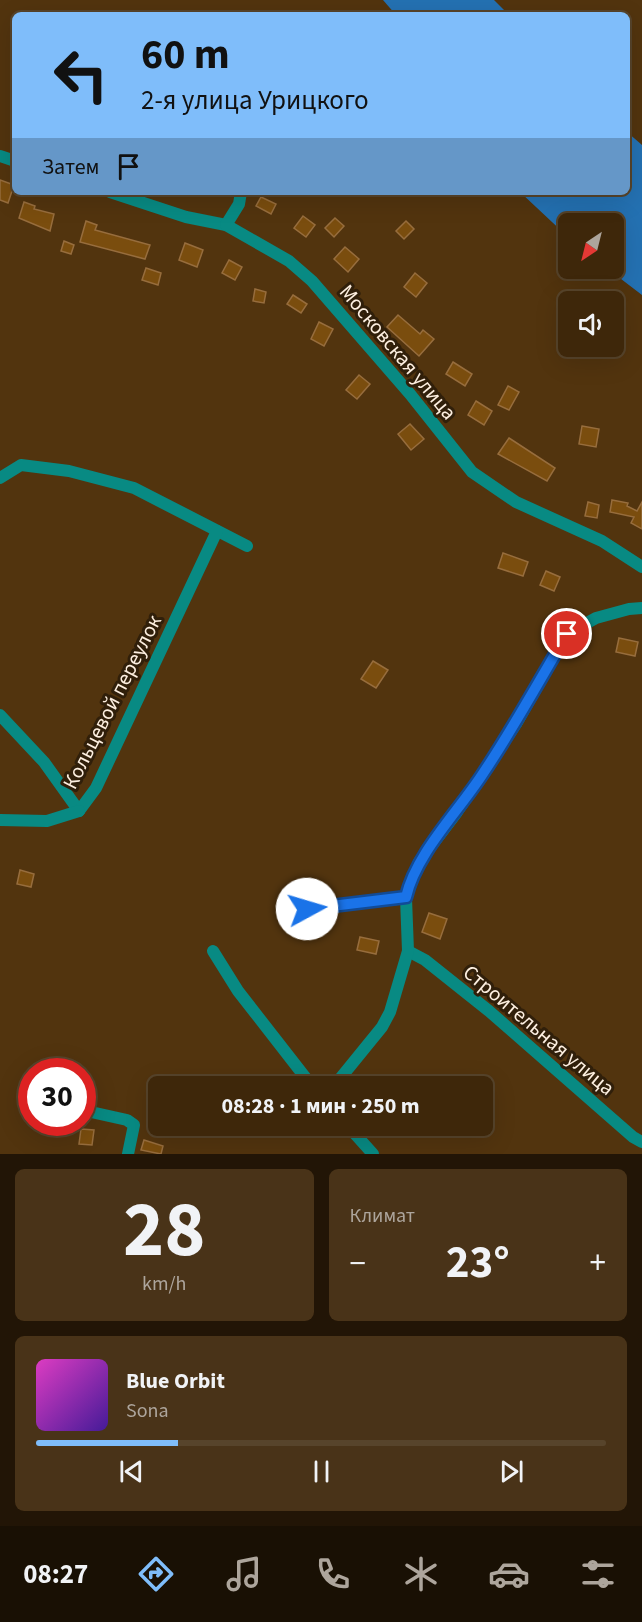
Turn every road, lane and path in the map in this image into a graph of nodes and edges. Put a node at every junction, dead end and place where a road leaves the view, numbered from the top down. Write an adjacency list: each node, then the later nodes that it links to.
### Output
1 (119, 195): 3 (street, Московская улица)
2 (241, 195): 3 (street)
3 (226, 225): 7 (street, Московская улица)
4 (0, 478): 5 (street)
5 (217, 531): 6 (street); 10 (street, Кольцевой переулок)
6 (248, 546)
7 (642, 567)
8 (642, 608): 12 (street)
9 (0, 715): 10 (street, Кольцевой переулок)
10 (79, 811): 11 (street)
11 (0, 820)
12 (406, 897): 13 (street); 15 (street)
13 (307, 909)
14 (213, 951): 16 (street)
15 (408, 951): 17 (street); 20 (street, Строительная улица)
16 (304, 1076)
17 (342, 1076)
18 (96, 1113): 21 (street)
19 (356, 1136): 22 (street)
20 (642, 1142)
21 (128, 1154)
22 (373, 1154)

